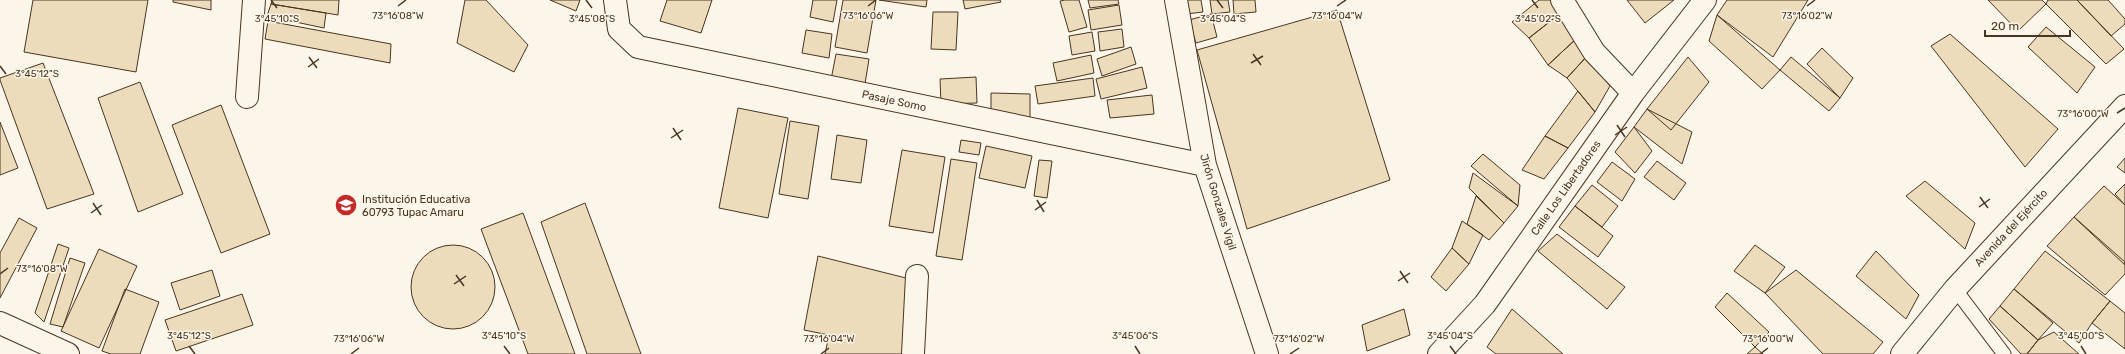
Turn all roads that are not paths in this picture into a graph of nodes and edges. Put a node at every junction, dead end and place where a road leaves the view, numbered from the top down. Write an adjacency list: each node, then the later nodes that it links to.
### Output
1 (254, 0): 7 (street)
2 (615, 0): 9 (street, Pasaje Somo)
3 (1176, 0): 9 (street, Jirón Gonzales Vigil)
4 (1562, 0): 6 (street)
5 (1705, 0): 6 (street, Calle Los Libertadores)
6 (1633, 93): 16 (street, Calle Los Libertadores)
7 (247, 97)
8 (2125, 106): 11 (street, Avenida del Ejército)
9 (1205, 165): 15 (street, Jirón Gonzales Vigil)
10 (916, 276): 14 (street)
11 (1955, 289): 17 (street, Avenida del Ejército); 18 (lane)
12 (0, 323): 13 (street)
13 (68, 354)
14 (914, 354)
15 (1267, 354)
16 (1439, 354)
17 (1902, 354)
18 (2004, 354)

